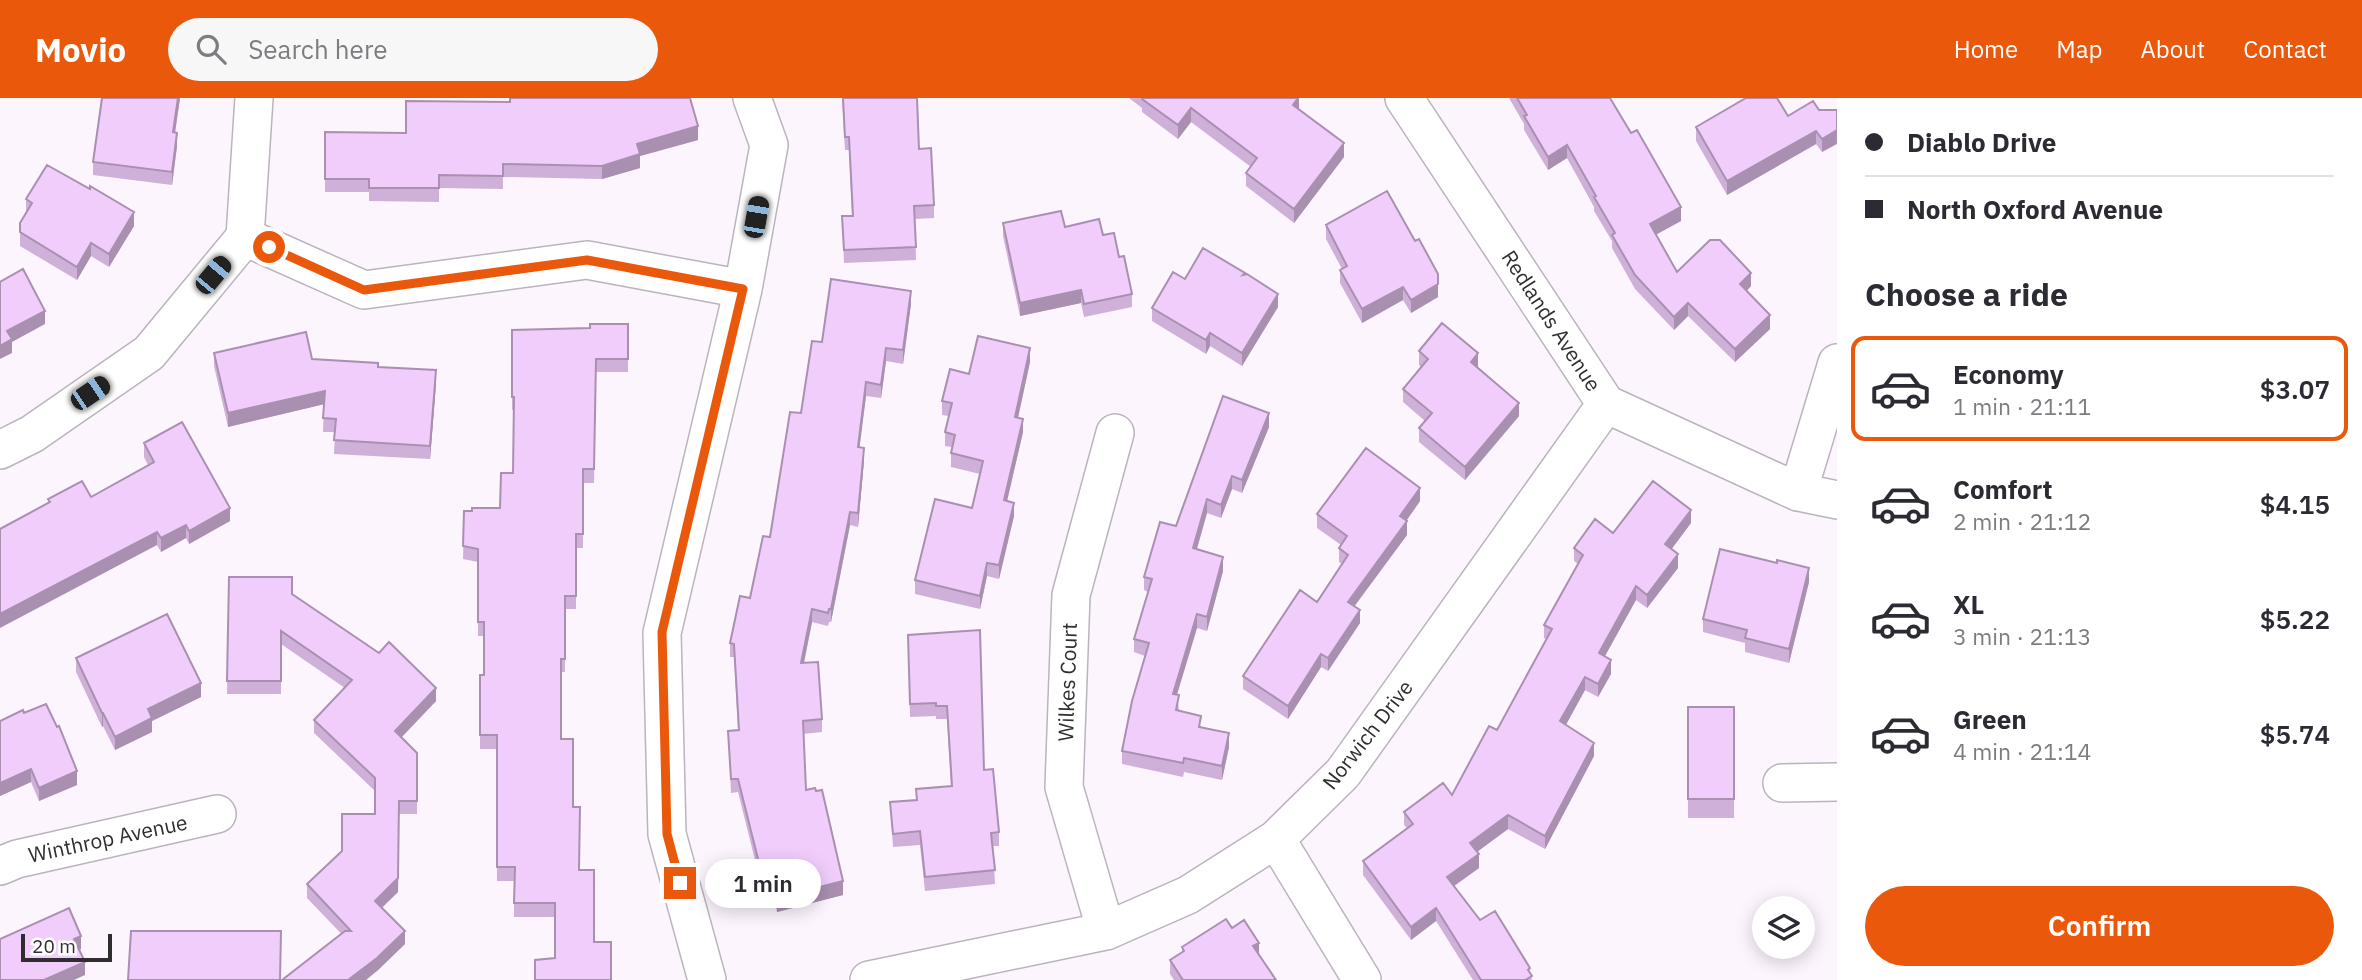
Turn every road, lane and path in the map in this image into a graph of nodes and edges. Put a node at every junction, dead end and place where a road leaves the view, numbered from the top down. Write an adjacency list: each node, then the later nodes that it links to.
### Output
1 (254, 98): 4 (street)
2 (752, 98): 5 (street)
3 (1404, 98): 7 (street, Redlands Avenue)
4 (246, 237): 5 (street); 9 (street)
5 (743, 289): 18 (street)
6 (1837, 363): 10 (street)
7 (1606, 404): 10 (street, Redlands Avenue); 15 (street, Norwich Drive)
8 (1115, 433): 17 (street, Wilkes Court)
9 (0, 450)
10 (1798, 492): 11 (street, Redlands Avenue)
11 (1837, 500)
12 (1837, 782): 13 (street)
13 (1782, 783)
14 (217, 814): 16 (street, Winthrop Avenue)
15 (1276, 839): 17 (street, Norwich Drive); 20 (street)
16 (0, 866)
17 (1106, 931): 19 (street, Norwich Drive)
18 (707, 980)
19 (869, 980)
20 (1362, 980)

